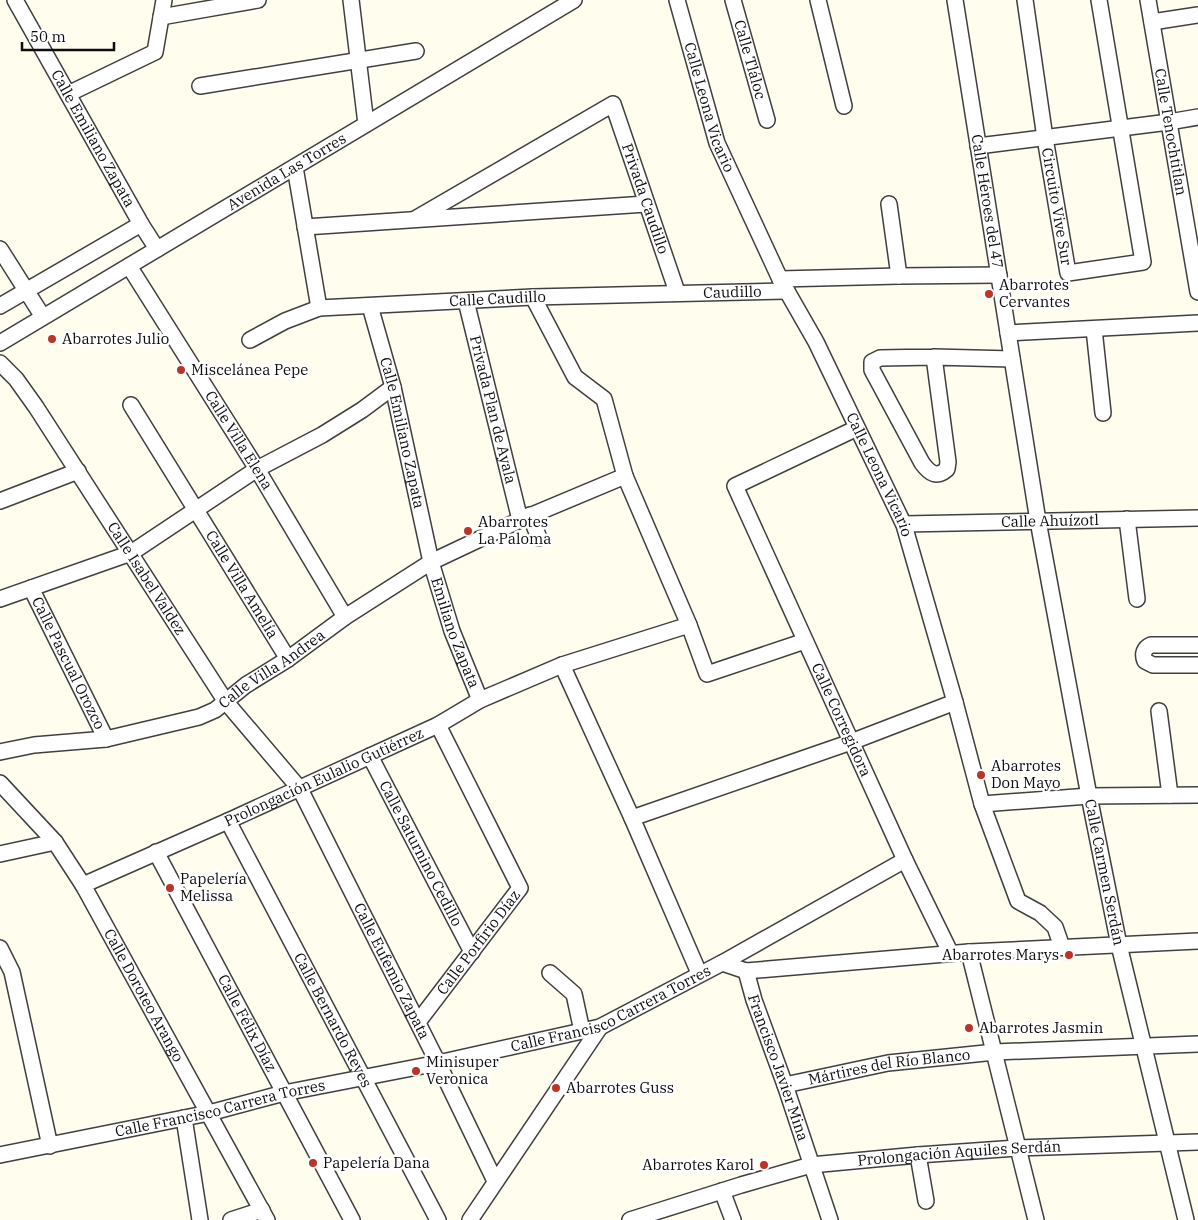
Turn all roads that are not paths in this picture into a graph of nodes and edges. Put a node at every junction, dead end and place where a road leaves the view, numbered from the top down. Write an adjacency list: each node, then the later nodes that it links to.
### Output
1 (15, 0): 19 (street, Calle Emiliano Zapata)
2 (164, 0): 14 (street)
3 (258, 0): 14 (street)
4 (351, 0): 17 (street)
5 (677, 0): 39 (street, Calle Leona Vicario)
6 (733, 0): 22 (street, Calle Tláloc)
7 (818, 0): 20 (street)
8 (955, 0): 27 (street, Calle Héroes del 47)
9 (1025, 0): 26 (street)
10 (1099, 0): 25 (street)
11 (1148, 0): 15 (street, Calle Tenochtitlan)
12 (564, 2): 24 (street, Avenida Las Torres)
13 (1198, 15): 15 (street)
14 (162, 17): 19 (street)
15 (1152, 22): 23 (street, Calle Tenochtitlan)
16 (416, 51): 17 (street)
17 (359, 59): 18 (street); 24 (street)
18 (200, 86)
19 (68, 94): 32 (street, Calle Emiliano Zapata)
20 (844, 106)
21 (1198, 117): 23 (street)
22 (767, 120)
23 (1169, 122): 25 (street); 42 (street, Calle Tenochtitlan)
24 (366, 124): 28 (street, Avenida Las Torres)
25 (1122, 128): 26 (street); 26 (street, Circuito Vive Sur)
26 (1045, 138): 27 (street)
27 (978, 146): 38 (street, Calle Héroes del 47)
28 (295, 166): 33 (street); 34 (street, Avenida Las Torres)
29 (646, 204): 31 (street); 31 (street, Privada Caudillo); 41 (street, Privada Caudillo)
30 (889, 204): 37 (street)
31 (415, 219): 33 (street)
32 (141, 224): 34 (street, Calle Emiliano Zapata); 40 (street)
33 (305, 226): 47 (street)
34 (157, 249): 36 (street, Avenida Las Torres)
35 (3, 259): 40 (street)
36 (129, 266): 48 (street, Avenida Las Torres); 61 (street, Calle Villa Elena)
37 (899, 276): 38 (street, Caudillo); 39 (street, Caudillo)
38 (999, 276): 51 (street, Calle Héroes del 47)
39 (783, 285): 41 (street, Caudillo); 60 (street, Calle Leona Vicario)
40 (26, 290): 45 (street); 48 (street)
41 (677, 292): 43 (street, Calle Caudillo)
42 (1198, 292)
43 (533, 297): 44 (street, Calle Caudillo); 63 (street)
44 (466, 301): 46 (street, Calle Caudillo); 66 (street, Privada Plan de Ayala)
45 (0, 306)
46 (370, 306): 47 (street, Calle Caudillo); 57 (street, Calle Emiliano Zapata)
47 (319, 308): 52 (street, Calle Caudillo)
48 (43, 317): 53 (street, Avenida Las Torres)
49 (1198, 323): 50 (street)
50 (1094, 329): 51 (street); 59 (street)
51 (1008, 333): 55 (street, Calle Héroes del 47)
52 (250, 340)
53 (0, 343)
54 (934, 357): 54 (street); 55 (street)
55 (1012, 359): 69 (street, Calle Héroes del 47)
56 (0, 363): 62 (street, Calle Isabel Valdez)
57 (394, 387): 61 (street); 73 (street, Calle Emiliano Zapata)
58 (130, 406): 65 (street, Calle Villa Amelía)
59 (1104, 413)
60 (857, 428): 70 (street, Calle Leona Vicario); 79 (street, Calle Corregidora)
61 (257, 469): 65 (street); 77 (street, Calle Villa Elena)
62 (78, 471): 64 (street); 72 (street, Calle Isabel Valdez)
63 (625, 476): 66 (street, Calle Villa Andrea); 78 (street)
64 (0, 501)
65 (196, 510): 72 (street); 81 (street, Calle Villa Amelía)
66 (525, 518): 71 (street, Privada Plan de Ayala); 73 (street, Calle Villa Andrea)
67 (1198, 518): 68 (street, Calle Ahuízotl)
68 (1127, 519): 69 (street, Calle Ahuízotl); 76 (street)
69 (1038, 521): 70 (street, Calle Ahuízotl); 97 (street, Calle Carmen Serdán)
70 (904, 524): 86 (street, Calle Leona Vicario)
71 (539, 538)
72 (132, 553): 74 (street); 85 (street, Calle Isabel Valdez)
73 (431, 562): 77 (street, Calle Villa Andrea); 84 (street, Emiliano Zapata)
74 (31, 588): 75 (street); 89 (street, Calle Pascual Orozco)
75 (0, 599)
76 (1137, 599)
77 (345, 617): 81 (street, Calle Villa Andrea)
78 (688, 625): 79 (street); 82 (street, Prolongación Eulalio Gutiérrez)
79 (805, 641): 90 (street, Calle Corregidora)
80 (1198, 645): 83 (street)
81 (288, 659): 85 (street, Calle Villa Andrea)
82 (562, 664): 84 (street, Prolongación Eulalio Gutiérrez); 99 (street)
83 (1198, 665)
84 (480, 700): 88 (street, Prolongación Eulalio Gutiérrez)
85 (226, 702): 89 (street, Calle Villa Andrea); 94 (street, Calle Isabel Valdez)
86 (955, 702): 90 (street); 98 (street, Calle Leona Vicario)
87 (1159, 711): 95 (street)
88 (438, 725): 92 (street, Prolongación Eulalio Gutiérrez); 110 (street, Calle Porfirio Díaz)
89 (106, 739): 91 (street, Calle Villa Andrea)
90 (851, 742): 99 (street); 104 (street, Calle Corregidora)
91 (0, 752)
92 (370, 756): 94 (street, Prolongación Eulalio Gutiérrez); 110 (street, Calle Saturnino Cedillo)
93 (0, 784): 101 (street, Calle Doroteo Arango)
94 (300, 789): 100 (street, Prolongación Eulalio Gutiérrez); 117 (street, Calle Eufemio Zapata)
95 (1170, 795): 96 (street); 97 (street)
96 (1198, 795)
97 (1089, 796): 98 (street); 107 (street, Calle Carmen Serdán)
98 (982, 804): 108 (street, Calle Leona Vicario)
99 (632, 818): 116 (street)
100 (228, 821): 102 (street, Prolongación Eulalio Gutiérrez); 124 (street, Calle Bernardo Reyes)
101 (55, 842): 103 (street); 105 (street, Calle Doroteo Arango)
102 (156, 852): 105 (street, Prolongación Eulalio Gutiérrez); 126 (street, Calle Félix Díaz)
103 (0, 854)
104 (904, 860): 112 (street, Calle Corregidora); 113 (street, Calle Francisco Carrera Torres)
105 (83, 885): 127 (street, Calle Doroteo Arango)
106 (1198, 941): 107 (street)
107 (1119, 945): 108 (street); 121 (street, Calle Carmen Serdán)
108 (1062, 947): 111 (street)
109 (0, 948): 131 (street)
110 (472, 952): 117 (street, Calle Porfirio Díaz)
111 (969, 952): 112 (street); 122 (street)
112 (951, 954): 114 (street)
113 (722, 963): 114 (street); 116 (street, Calle Francisco Carrera Torres)
114 (746, 971): 125 (street, Francisco Javier Mina)
115 (550, 973): 119 (street)
116 (699, 973): 118 (street, Calle Francisco Carrera Torres)
117 (418, 1022): 123 (street, Calle Eufemio Zapata)
118 (600, 1027): 119 (street, Calle Francisco Carrera Torres); 136 (street)
119 (582, 1031): 123 (street, Calle Francisco Carrera Torres)
120 (1198, 1044): 121 (street, Mártires del Río Blanco)
121 (1143, 1046): 122 (street, Mártires del Río Blanco); 129 (street, Calle Carmen Serdán)
122 (995, 1052): 125 (street, Mártires del Río Blanco); 132 (street)
123 (438, 1063): 124 (street, Calle Francisco Carrera Torres); 136 (street, Calle Eufemio Zapata)
124 (363, 1077): 126 (street, Calle Francisco Carrera Torres); 143 (street, Calle Bernardo Reyes)
125 (785, 1085): 135 (street, Francisco Javier Mina)
126 (284, 1093): 127 (street, Calle Francisco Carrera Torres); 142 (street, Calle Félix Díaz)
127 (209, 1113): 128 (street, Calle Francisco Carrera Torres); 139 (street, Calle Doroteo Arango)
128 (184, 1118): 131 (street, Calle Francisco Carrera Torres); 140 (street)
129 (1166, 1142): 130 (street, Prolongación Aquiles Serdán); 132 (street, Prolongación Aquiles Serdán); 149 (street, Calle Carmen Serdán)
130 (1198, 1142)
131 (50, 1146): 133 (street, Calle Francisco Carrera Torres)
132 (1017, 1148): 134 (street, Prolongación Aquiles Serdán); 148 (street)
133 (0, 1155)
134 (918, 1155): 135 (street, Prolongación Aquiles Serdán); 138 (street)
135 (811, 1165): 137 (street, Prolongación Aquiles Serdán); 147 (street, Francisco Javier Mina)
136 (495, 1181): 144 (street)
137 (722, 1191): 145 (street, Prolongación Aquiles Serdán); 146 (street)
138 (926, 1200)
139 (264, 1215): 141 (street)
140 (200, 1220)
141 (231, 1220)
142 (352, 1220)
143 (438, 1220)
144 (470, 1220)
145 (630, 1220)
146 (733, 1220)
147 (830, 1220)
148 (1036, 1220)
149 (1186, 1220)

